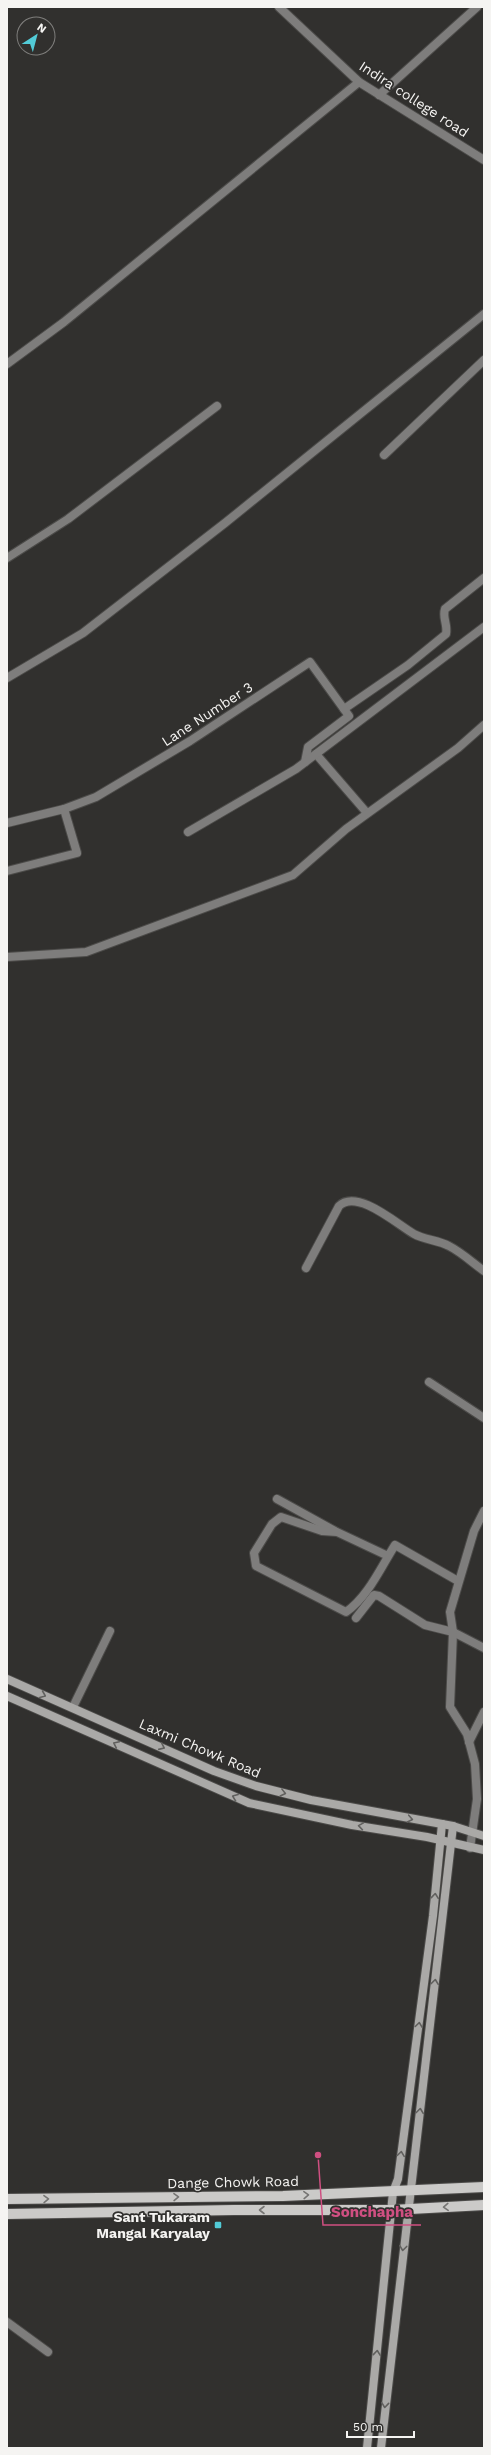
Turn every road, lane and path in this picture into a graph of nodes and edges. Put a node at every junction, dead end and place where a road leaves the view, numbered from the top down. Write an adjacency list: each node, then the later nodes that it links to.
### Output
1 (279, 7): 3 (street, Indira college road)
2 (477, 7): 4 (street)
3 (359, 82): 4 (street, Indira college road); 8 (street)
4 (379, 95): 5 (street, Indira college road)
5 (484, 160)
6 (484, 314): 14 (street)
7 (484, 360): 10 (street)
8 (7, 364)
9 (217, 406): 11 (street)
10 (384, 455)
11 (7, 558)
12 (484, 578): 15 (street)
13 (484, 627): 17 (street)
14 (7, 678)
15 (344, 709): 18 (street); 19 (street, Lane Number 3)
16 (484, 725): 20 (street)
17 (316, 754): 18 (street); 20 (street)
18 (305, 762): 22 (street)
19 (64, 809): 21 (street); 23 (street)
20 (367, 813): 24 (street)
21 (7, 823)
22 (188, 832)
23 (7, 871)
24 (7, 957)
25 (306, 1268): 26 (street)
26 (484, 1271)
27 (429, 1382): 28 (street)
28 (484, 1418)
29 (277, 1499): 31 (street)
30 (484, 1511): 33 (street)
31 (337, 1532): 32 (street); 32 (street)
32 (388, 1556): 33 (street)
33 (458, 1581): 36 (street)
34 (356, 1618): 36 (street)
35 (110, 1630): 40 (street)
36 (452, 1632): 37 (street); 42 (street)
37 (484, 1648)
38 (7, 1680): 40 (main road, Laxmi Chowk Road, one-way to 40)
39 (7, 1696): 47 (main road, Laxmi Chowk Road, one-way to 39)
40 (73, 1707): 43 (main road, Laxmi Chowk Road, one-way to 43)
41 (484, 1712): 42 (street)
42 (469, 1742): 45 (street)
43 (442, 1824): 44 (main road, Laxmi Chowk Road); 47 (main road)
44 (453, 1826): 45 (main road, Laxmi Chowk Road); 48 (main road)
45 (472, 1831): 46 (main road, Laxmi Chowk Road); 49 (street)
46 (484, 1836)
47 (441, 1840): 48 (main road, Laxmi Chowk Road); 53 (main road, one-way to 47)
48 (451, 1842): 49 (main road, Laxmi Chowk Road); 52 (main road, one-way to 48)
49 (470, 1848): 50 (main road, Laxmi Chowk Road)
50 (484, 1850)
51 (484, 2187): 52 (main road, Dange Chowk Road)
52 (410, 2191): 53 (main road, Dange Chowk Road); 57 (main road)
53 (393, 2192): 54 (main road, Dange Chowk Road, one-way to 53); 58 (main road)
54 (116, 2198): 55 (main road, Dange Chowk Road, one-way to 54); 59 (main road)
55 (7, 2199)
56 (484, 2205): 57 (main road, Dange Chowk Road, one-way to 57)
57 (408, 2209): 58 (main road, Dange Chowk Road); 64 (main road, one-way to 64)
58 (392, 2210): 59 (main road, Dange Chowk Road, one-way to 59); 63 (main road, one-way to 58)
59 (118, 2212): 60 (main road, Dange Chowk Road)
60 (7, 2214)
61 (7, 2322): 62 (street)
62 (48, 2352)
63 (374, 2378): 64 (main road); 65 (main road)
64 (388, 2379): 66 (main road, one-way to 66)
65 (368, 2448)
66 (381, 2448)

